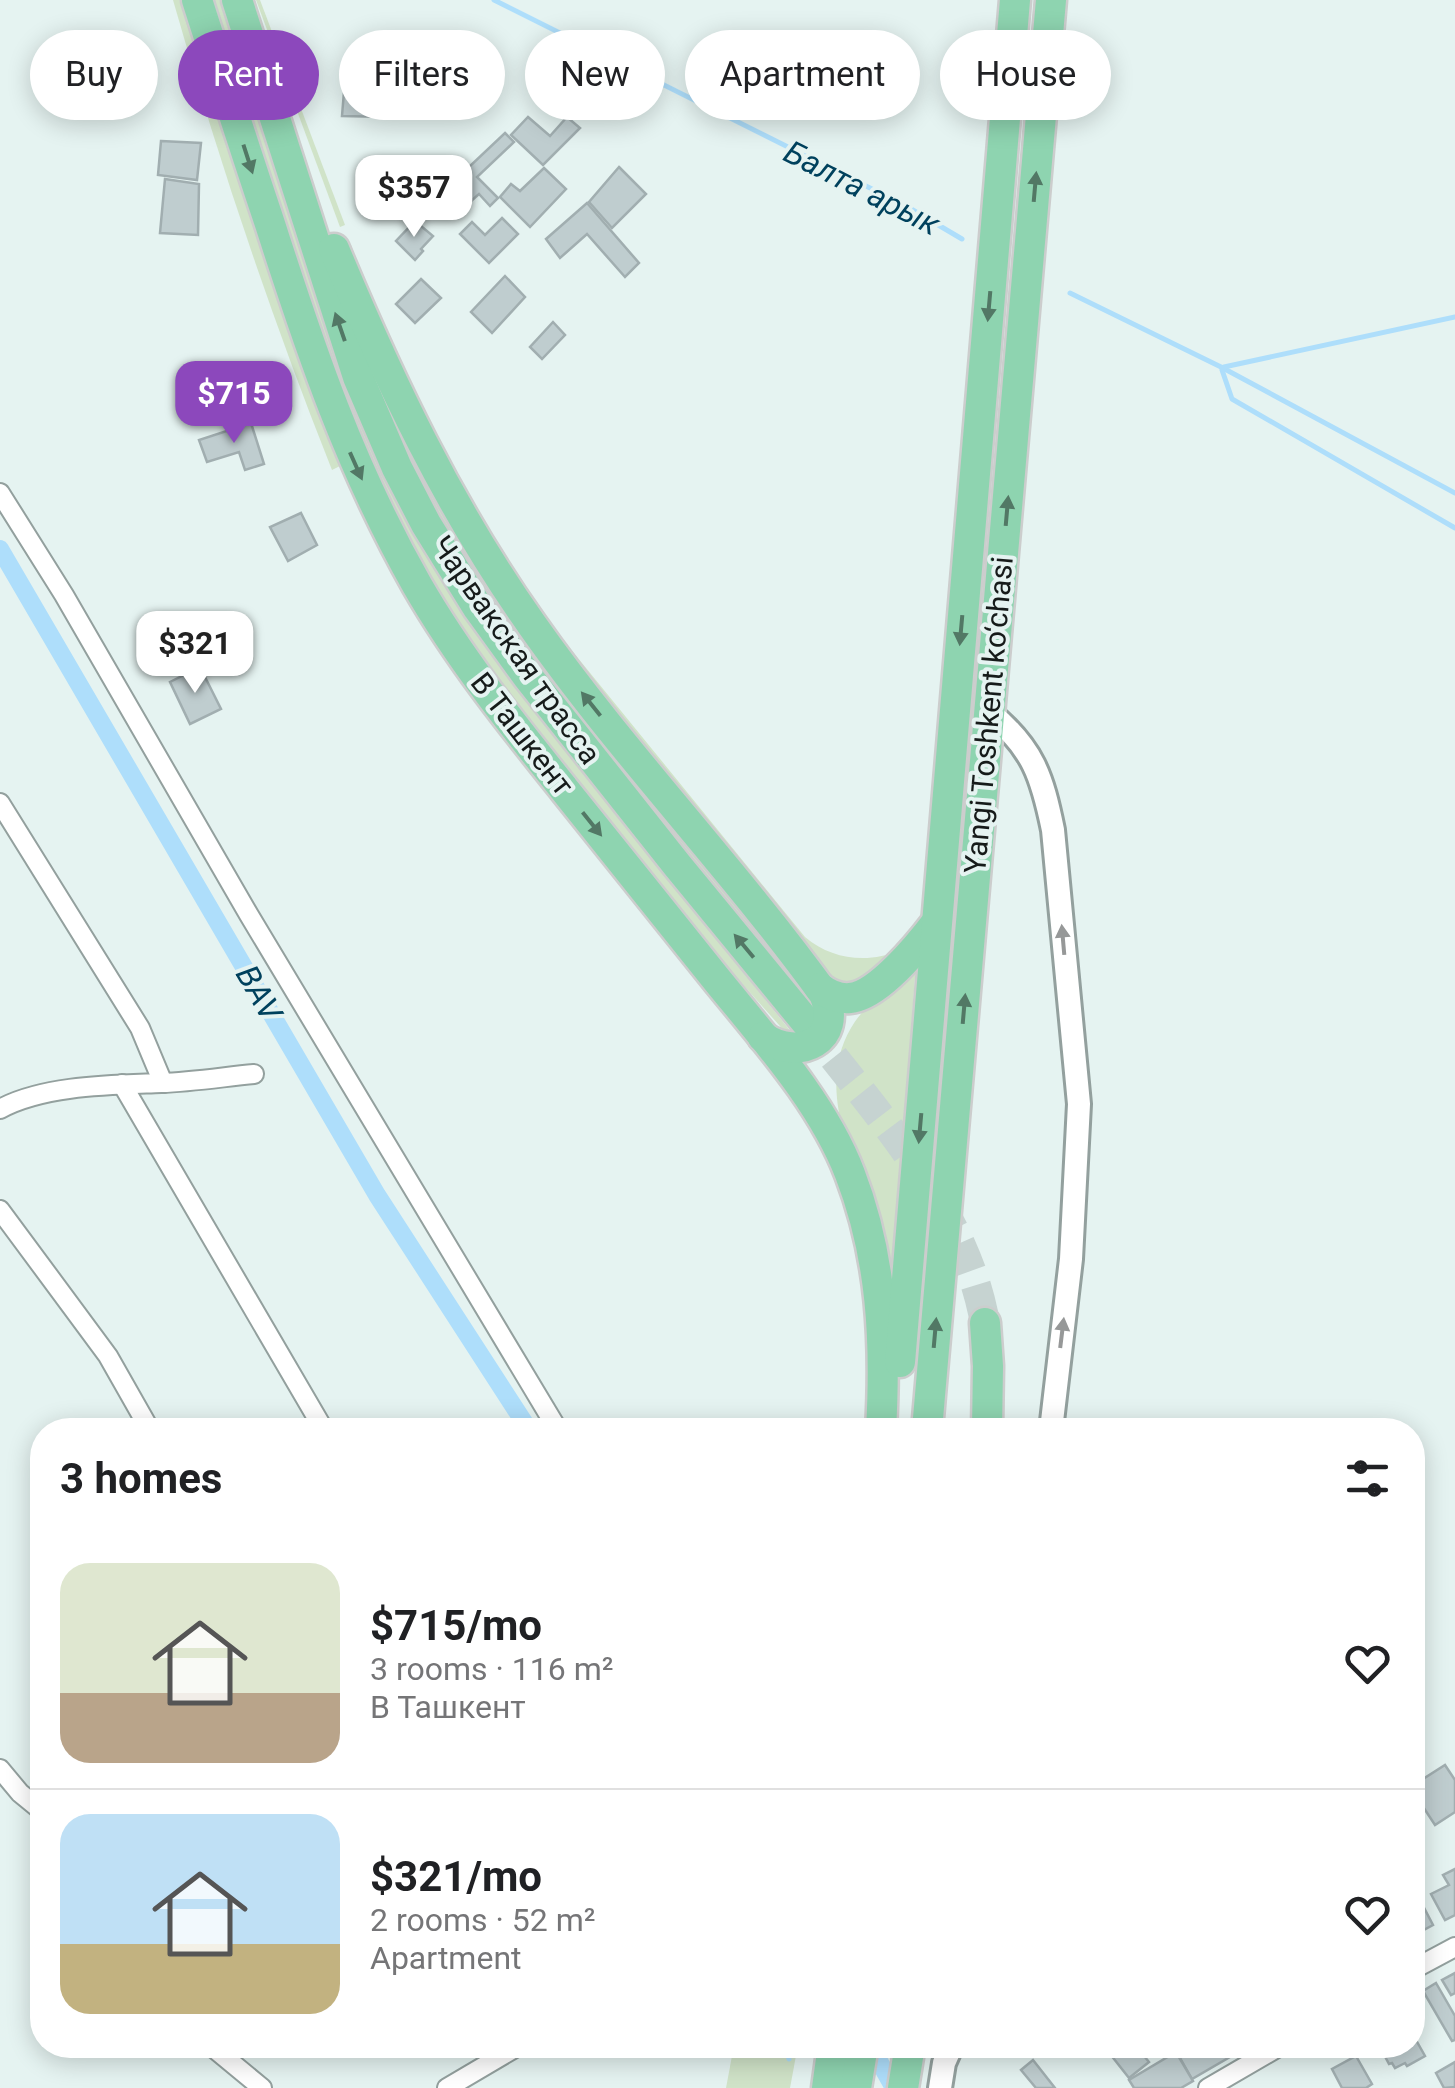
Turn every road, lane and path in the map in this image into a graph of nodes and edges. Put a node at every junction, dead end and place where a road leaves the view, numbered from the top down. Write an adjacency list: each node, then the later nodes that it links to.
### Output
1 (196, 0): 14 (highway, В Ташкент, one-way to 14)
2 (237, 0): 5 (highway, Чарвакская трасса)
3 (1016, 0): 11 (highway, Yangi Toshkent ko‘chasi, one-way to 11)
4 (1051, 0): 9 (highway, Yangi Toshkent ko‘chasi, one-way to 4)
5 (247, 30)
6 (275, 120): 13 (highway, Чарвакская трасса, one-way to 6)
7 (278, 120): 12 (highway, one-way to 7)
8 (0, 493): 23 (street)
9 (990, 712): 26 (highway, Yangi Toshkent ko‘chasi, one-way to 9); 28 (street, one-way to 9)
10 (0, 804): 16 (street)
11 (936, 924): 12 (highway); 25 (highway, Yangi Toshkent ko‘chasi, one-way to 25)
12 (820, 988): 14 (highway)
13 (806, 1022)
14 (762, 1037): 24 (highway, В Ташкент)
15 (254, 1074): 16 (street)
16 (163, 1083): 17 (street)
17 (122, 1084): 18 (street); 22 (street)
18 (0, 1108)
19 (0, 1210): 21 (street)
20 (985, 1323): 27 (highway)
21 (143, 1418)
22 (317, 1418)
23 (551, 1418)
24 (881, 1418)
25 (896, 1418)
26 (927, 1418)
27 (987, 1418)
28 (1052, 1418)
29 (0, 1769): 30 (street)
30 (30, 1801)
31 (1455, 1948): 32 (street)
32 (1425, 1963)
33 (226, 2058): 40 (street)
34 (498, 2058): 41 (street)
35 (831, 2058): 42 (highway)
36 (908, 2058): 39 (highway)
37 (946, 2058): 43 (street)
38 (1260, 2058): 44 (street)
39 (904, 2086)
40 (262, 2088)
41 (447, 2088)
42 (827, 2088)
43 (940, 2088)
44 (1208, 2088)

